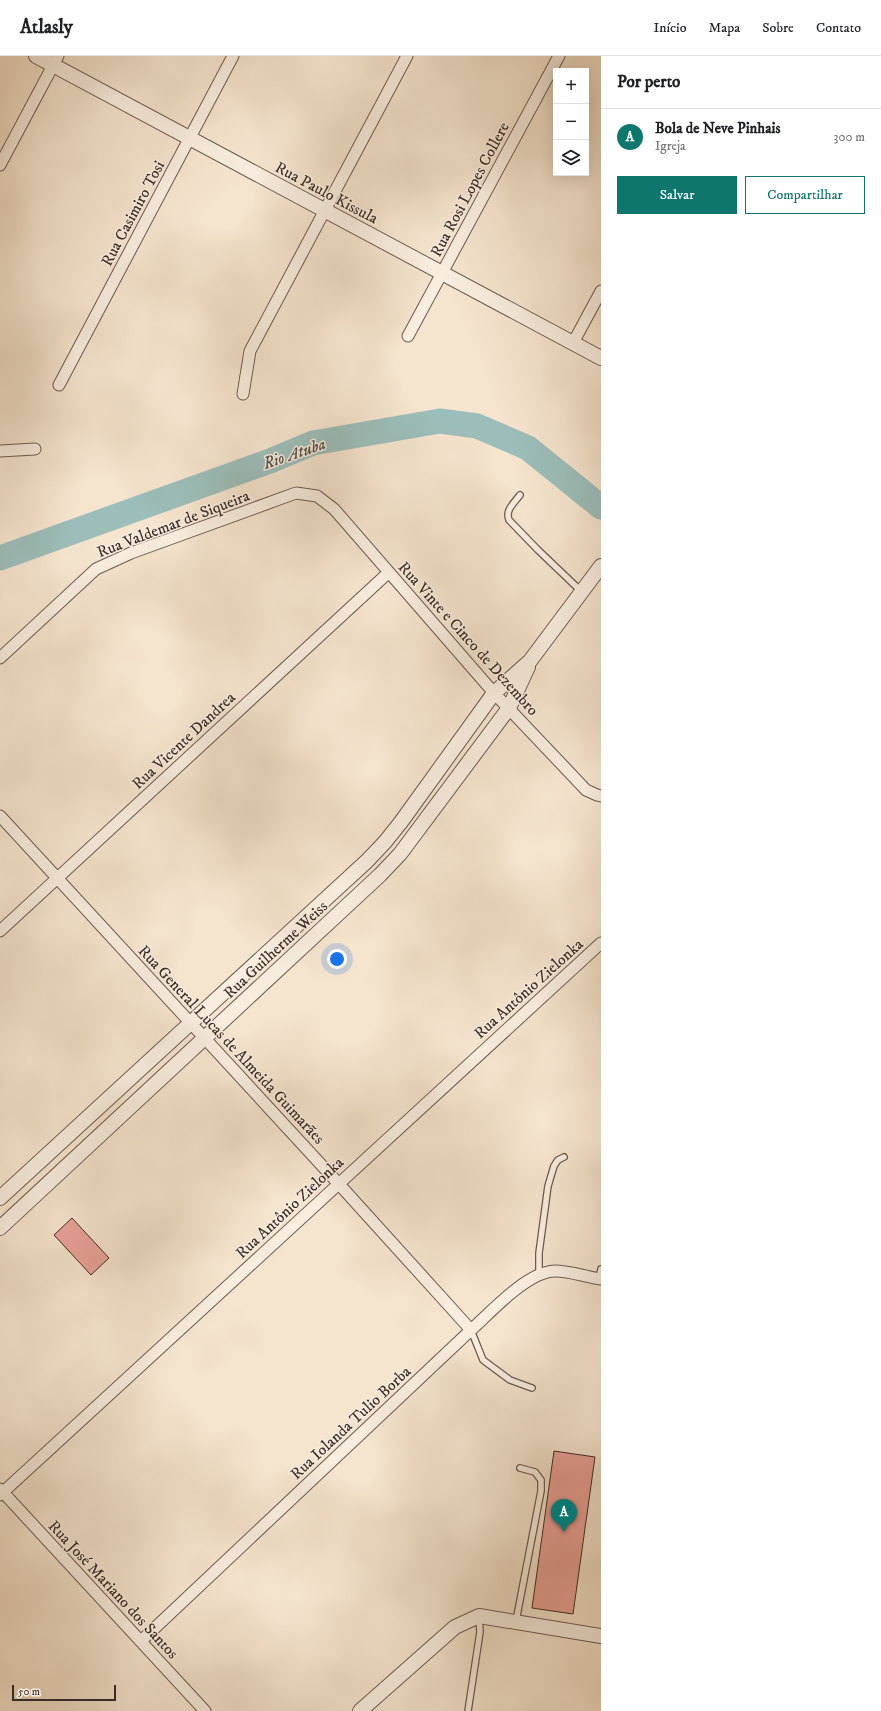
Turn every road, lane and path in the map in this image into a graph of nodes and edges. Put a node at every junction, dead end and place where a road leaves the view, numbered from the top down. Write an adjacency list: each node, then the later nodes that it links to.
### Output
1 (36, 56): 5 (street, Rua Paulo Kissula)
2 (233, 56): 6 (street, Rua Casimiro Tosi)
3 (407, 56): 8 (street)
4 (559, 56): 9 (street, Rua Rosi Lopes Collere)
5 (56, 60): 6 (street, Rua Paulo Kissula); 7 (street)
6 (190, 138): 8 (street, Rua Paulo Kissula); 14 (street, Rua Casimiro Tosi)
7 (0, 165)
8 (325, 210): 9 (street, Rua Paulo Kissula); 15 (street)
9 (442, 273): 11 (street, Rua Rosi Lopes Collere); 12 (street, Rua Paulo Kissula)
10 (601, 291): 12 (street)
11 (408, 336)
12 (573, 343): 13 (street, Rua Paulo Kissula)
13 (601, 358)
14 (59, 385)
15 (243, 394)
16 (35, 449): 17 (street)
17 (0, 450)
18 (520, 495): 22 (lane)
19 (317, 496): 21 (street, Rua Vinte e Cinco de Dezembro); 23 (street, Rua Valdemar de Siqueira)
20 (601, 566): 22 (street, Rua Guilherme Weiss)
21 (388, 572): 25 (street, Rua Vinte e Cinco de Dezembro); 29 (street, Rua Vicente Dandrea)
22 (582, 592): 24 (street, Rua Guilherme Weiss)
23 (0, 658)
24 (530, 661): 25 (street, Rua Guilherme Weiss); 26 (street, Rua Guilherme Weiss)
25 (494, 693): 26 (street, Rua Vinte e Cinco de Dezembro); 32 (street, Rua Guilherme Weiss)
26 (509, 708): 27 (street, Rua Vinte e Cinco de Dezembro); 33 (street, Rua Guilherme Weiss)
27 (601, 796)
28 (0, 816): 29 (street, Rua General Lucas de Almeida Guimarães)
29 (57, 878): 30 (street, Rua Vicente Dandrea); 32 (street, Rua General Lucas de Almeida Guimarães)
30 (0, 931)
31 (601, 943): 35 (street, Rua Antônio Zielonka)
32 (191, 1023): 33 (street, Rua General Lucas de Almeida Guimarães); 36 (street, Rua Guilherme Weiss)
33 (204, 1038): 35 (street, Rua General Lucas de Almeida Guimarães); 37 (street, Rua Guilherme Weiss)
34 (564, 1157): 38 (lane)
35 (338, 1183): 40 (street, Rua General Lucas de Almeida Guimarães); 43 (street, Rua Antônio Zielonka)
36 (0, 1198)
37 (0, 1228)
38 (539, 1274): 39 (street, Rua Iolanda Tulio Borba); 40 (street, Rua Iolanda Tulio Borba)
39 (600, 1275)
40 (471, 1330): 41 (lane); 47 (street, Rua Iolanda Tulio Borba)
41 (532, 1388)
42 (520, 1468): 45 (lane)
43 (1, 1492): 47 (street, Rua José Mariano dos Santos)
44 (479, 1616): 45 (street); 49 (street); 50 (lane)
45 (516, 1621): 46 (street)
46 (601, 1636)
47 (141, 1641): 48 (street, Rua José Mariano dos Santos)
48 (205, 1711)
49 (360, 1711)
50 (468, 1711)

